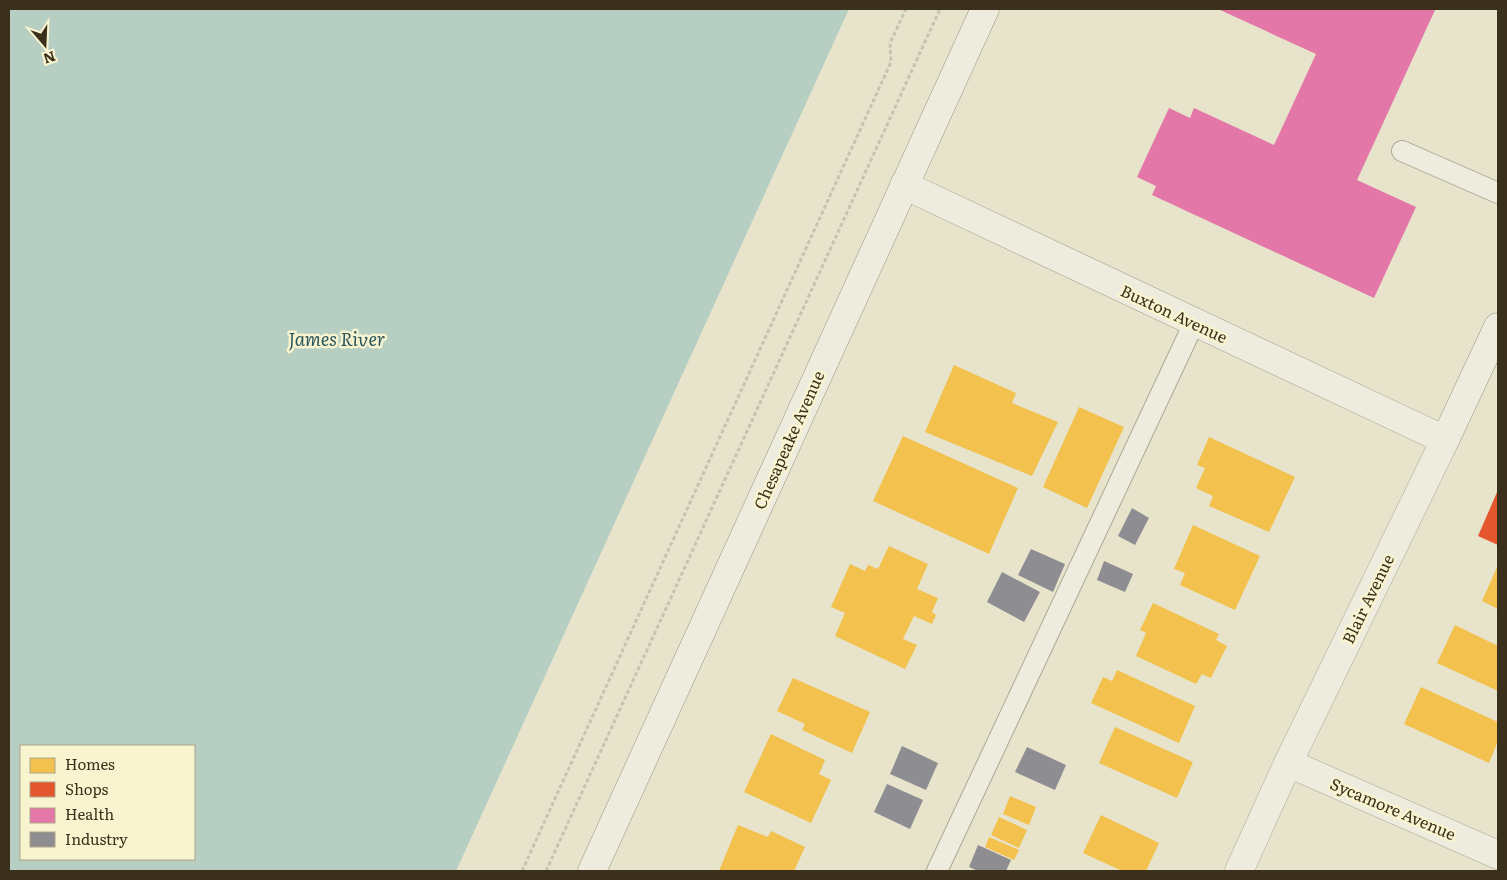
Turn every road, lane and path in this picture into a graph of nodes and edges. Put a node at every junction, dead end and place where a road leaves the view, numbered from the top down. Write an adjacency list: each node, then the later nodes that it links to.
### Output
1 (906, 9): 12 (path)
2 (940, 9): 13 (path)
3 (985, 9): 5 (street, Chesapeake Avenue)
4 (1402, 152): 6 (lane)
5 (904, 186): 7 (street, Buxton Avenue); 14 (street, Chesapeake Avenue)
6 (1498, 193)
7 (1194, 323): 9 (street, Buxton Avenue); 15 (lane)
8 (1498, 327): 9 (street, Blair Avenue)
9 (1445, 440): 10 (street, Blair Avenue)
10 (1288, 763): 11 (street, Sycamore Avenue); 16 (street, Blair Avenue)
11 (1498, 855)
12 (522, 871)
13 (546, 871)
14 (592, 871)
15 (937, 871)
16 (1239, 871)

